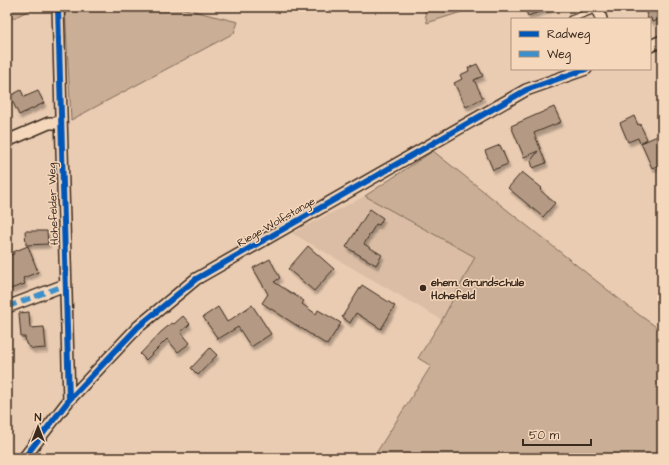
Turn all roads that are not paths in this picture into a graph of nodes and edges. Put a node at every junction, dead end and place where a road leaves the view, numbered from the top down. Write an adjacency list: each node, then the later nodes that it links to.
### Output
1 (58, 7): 7 (street, Hohefelder Weg)
2 (598, 12): 3 (lane)
3 (575, 18)
4 (662, 41): 5 (street)
5 (651, 46)
6 (583, 70): 11 (street, Riege-Wolfstange)
7 (61, 122): 8 (street); 9 (street, Hohefelder Weg)
8 (7, 141)
9 (65, 285): 10 (street); 11 (street, Hohefelder Weg)
10 (7, 307)
11 (69, 400): 12 (street, Riege-Wolfstange)
12 (24, 458)

